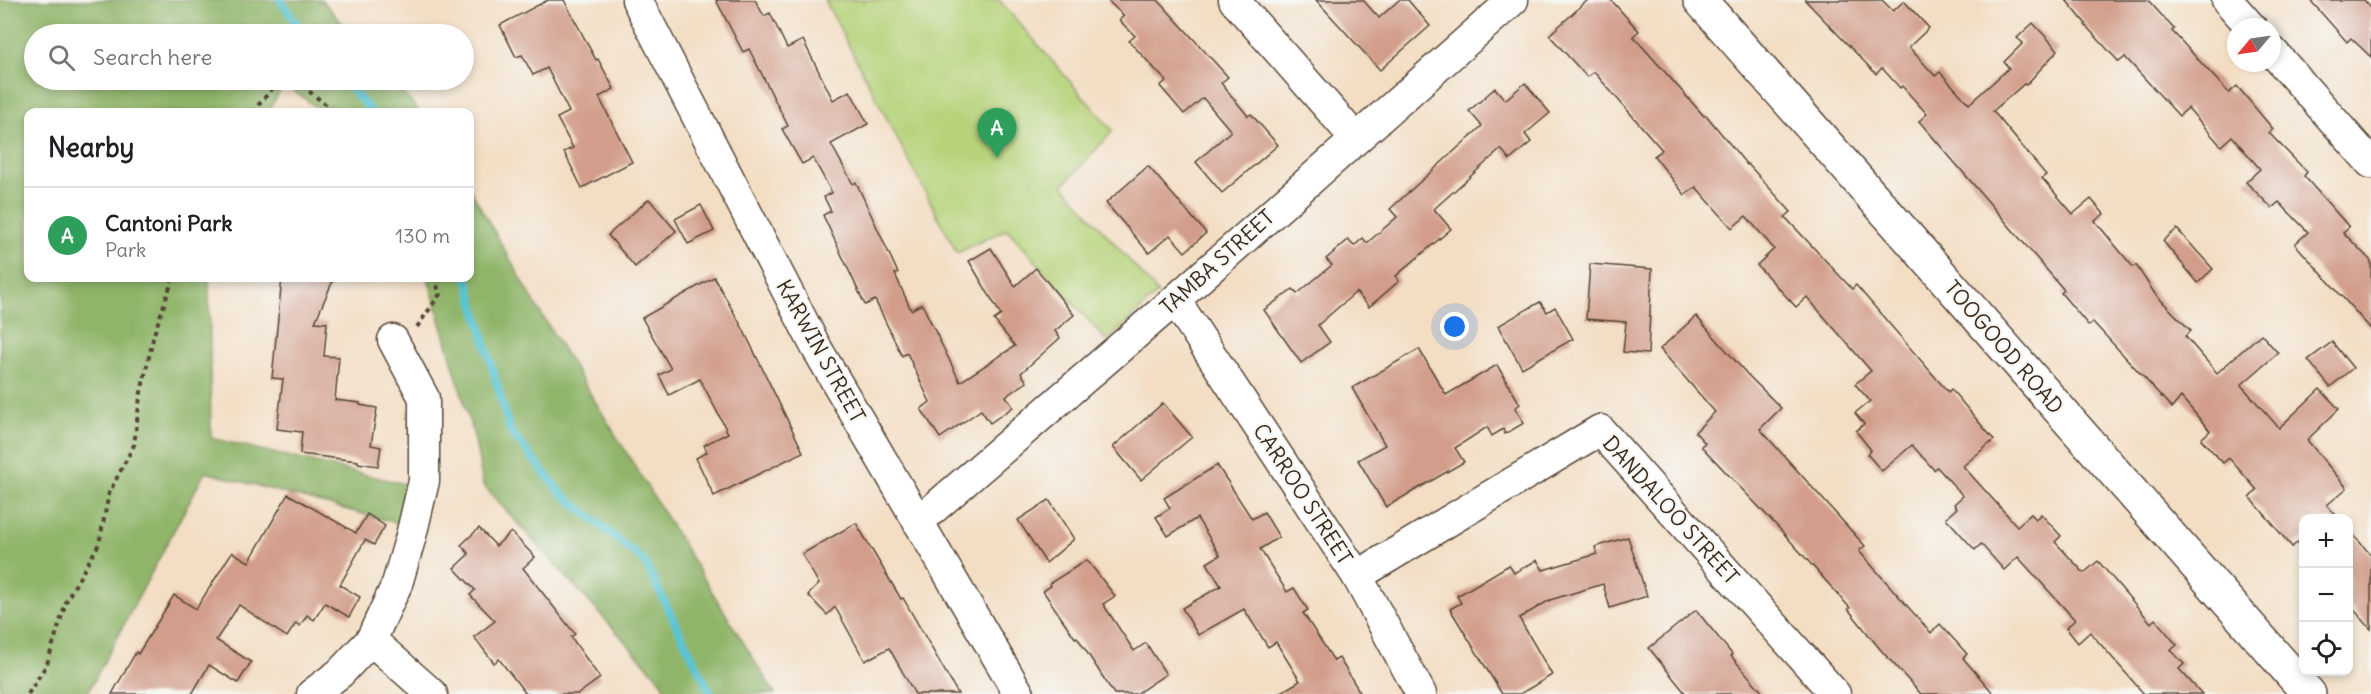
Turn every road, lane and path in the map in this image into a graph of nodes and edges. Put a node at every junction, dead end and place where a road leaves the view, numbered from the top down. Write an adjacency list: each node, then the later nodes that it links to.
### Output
1 (637, 0): 18 (street, KARWIN STREET)
2 (1234, 0): 12 (street)
3 (1513, 0): 12 (street, TAMBA STREET)
4 (1700, 0): 27 (street, TOOGOOD ROAD)
5 (2227, 0): 6 (street)
6 (2243, 18)
7 (2281, 61): 13 (street)
8 (271, 90): 10 (path)
9 (308, 90): 11 (path)
10 (256, 108)
11 (330, 108)
12 (1356, 139): 16 (street, TAMBA STREET)
13 (2371, 163)
14 (172, 282): 21 (path)
15 (436, 282): 17 (path)
16 (1175, 300): 18 (street, TAMBA STREET); 19 (street, CARROO STREET)
17 (397, 346): 20 (street)
18 (918, 522): 24 (street, KARWIN STREET)
19 (1357, 576): 25 (street, CARROO STREET); 26 (street, DANDALOO STREET)
20 (372, 640): 22 (street); 23 (street)
21 (28, 694)
22 (312, 694)
23 (432, 694)
24 (1019, 694)
25 (1421, 694)
26 (1835, 694)
27 (2308, 694)

